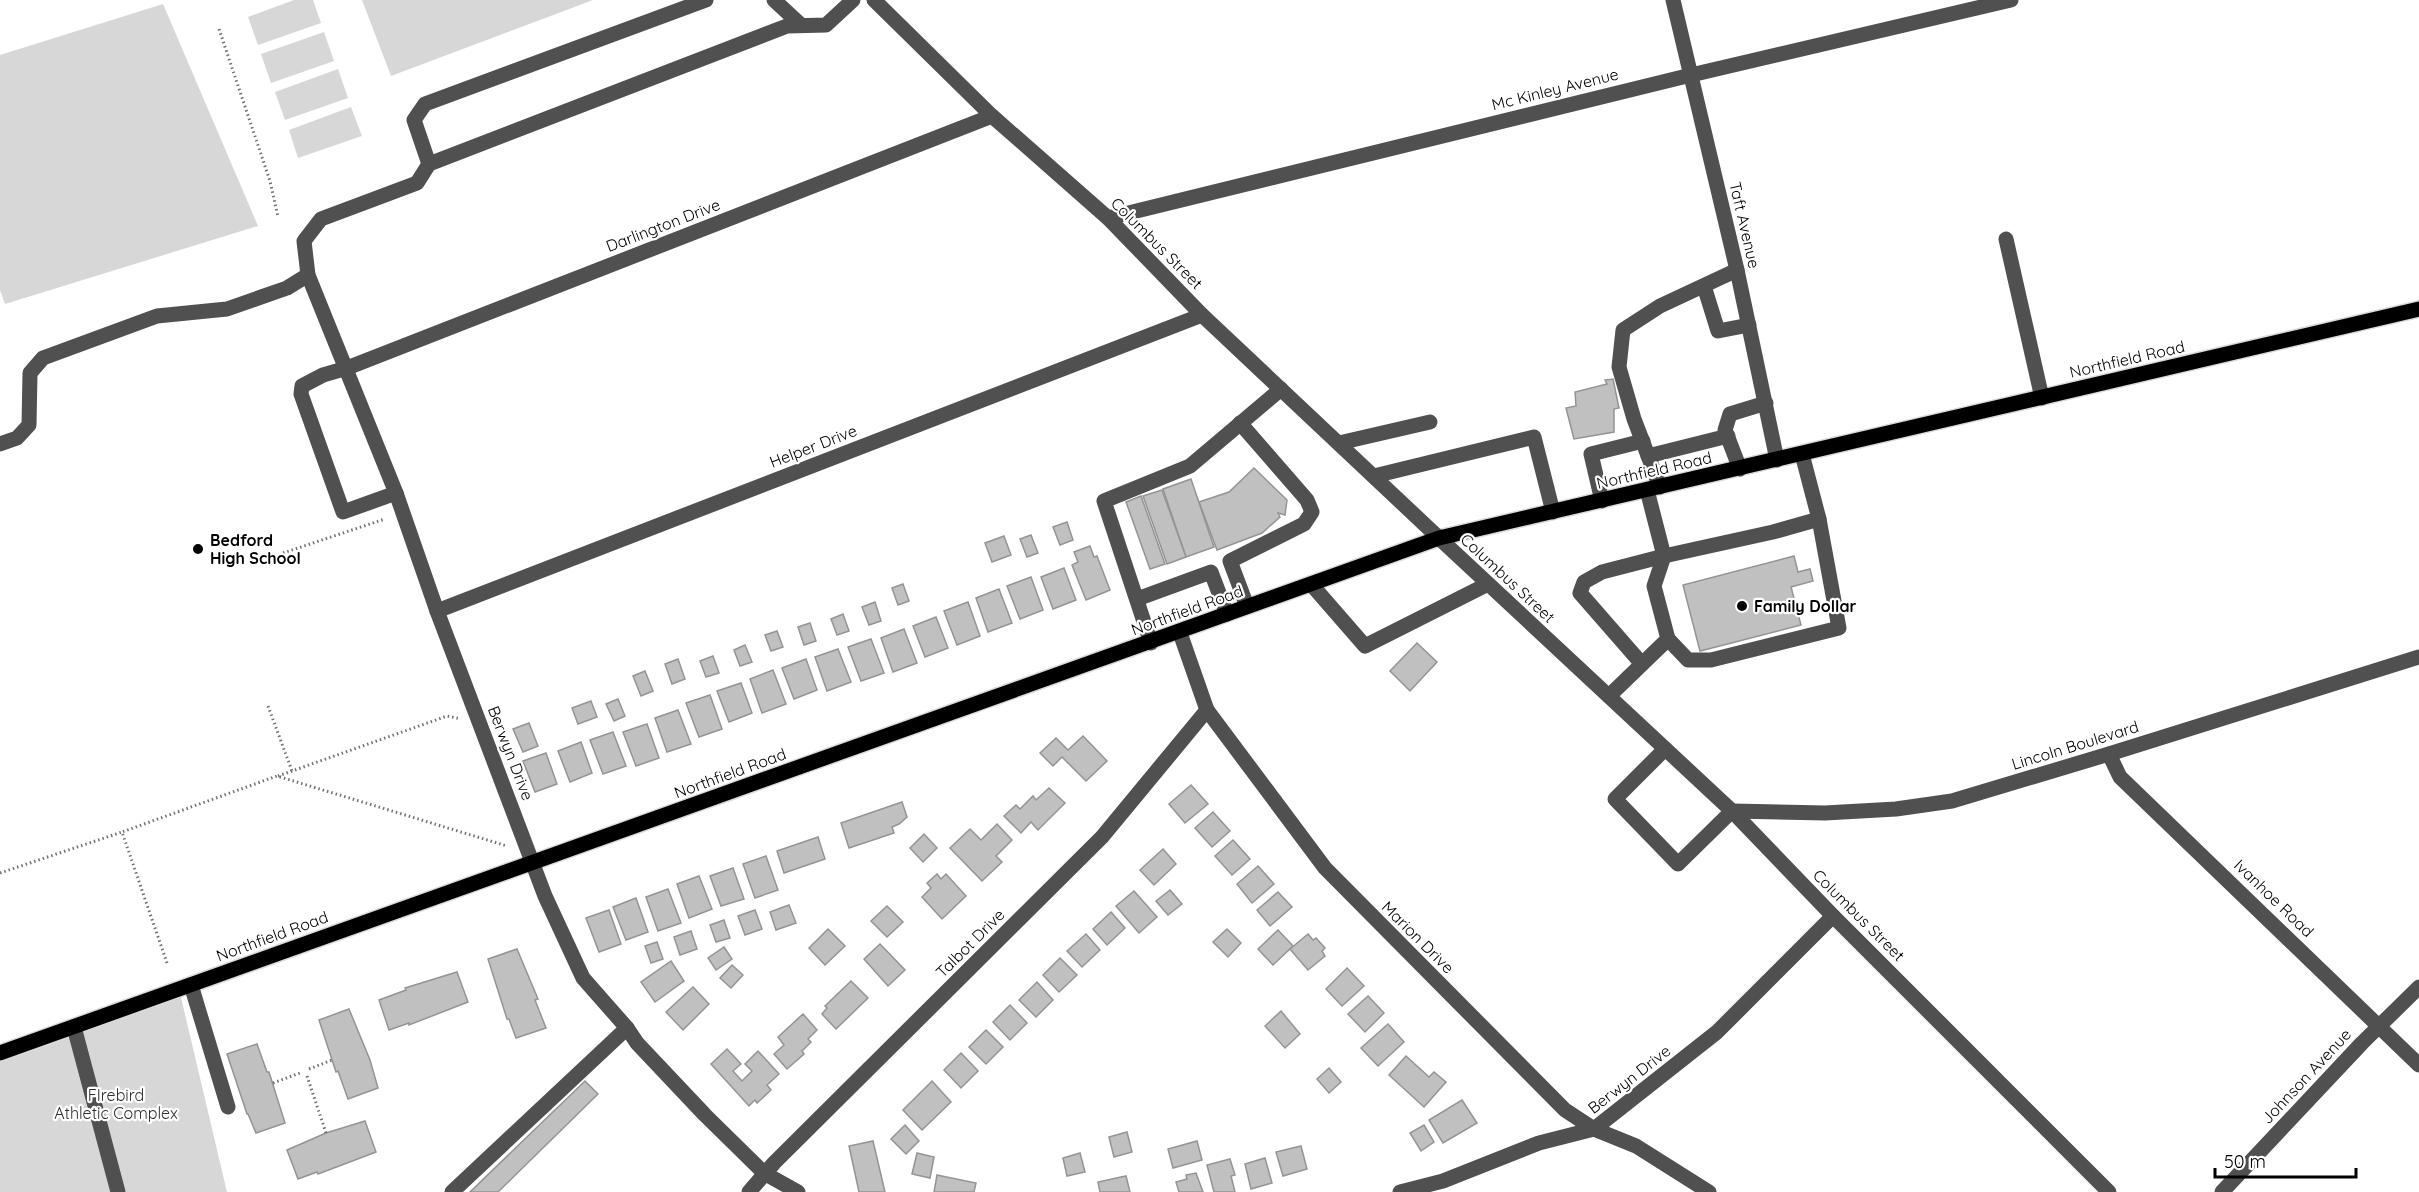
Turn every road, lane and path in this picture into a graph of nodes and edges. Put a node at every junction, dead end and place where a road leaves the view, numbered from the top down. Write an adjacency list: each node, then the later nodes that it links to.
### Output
1 (705, 0): 11 (street)
2 (774, 0): 7 (street)
3 (853, 0): 7 (street)
4 (874, 0): 10 (street, Columbus Street)
5 (1673, 0): 9 (street, Taft Avenue)
6 (2011, 0): 9 (street, Mc Kinley Avenue)
7 (801, 25): 11 (street)
8 (219, 29): 12 (path)
9 (1691, 75): 13 (street, Mc Kinley Avenue); 15 (street, Taft Avenue)
10 (992, 116): 13 (street, Columbus Street); 21 (street, Darlington Drive)
11 (429, 164): 16 (street, Berwyn Drive)
12 (278, 217)
13 (1108, 218): 19 (street, Columbus Street)
14 (2006, 239): 23 (street)
15 (1737, 270): 17 (street); 20 (street, Taft Avenue)
16 (308, 275): 21 (street, Berwyn Drive); 30 (street)
17 (1704, 286): 20 (street); 28 (street)
18 (2419, 309): 23 (main road, Northfield Road)
19 (1202, 315): 22 (street, Columbus Street); 49 (street, Helper Drive)
20 (1749, 325): 24 (street, Taft Avenue)
21 (348, 368): 37 (street, Berwyn Drive); 37 (street, Darlington Drive)
22 (1281, 389): 26 (street); 29 (street, Columbus Street)
23 (2042, 398): 31 (main road, Northfield Road)
24 (1766, 403): 27 (street); 33 (street, Taft Avenue)
25 (1430, 422): 29 (street)
26 (1240, 423): 47 (street); 48 (street)
27 (1728, 436): 32 (street); 34 (street)
28 (1643, 441): 32 (street); 38 (street)
29 (1339, 443): 35 (street, Columbus Street)
30 (0, 444)
31 (1802, 454): 33 (main road, Northfield Road); 41 (street)
32 (1648, 456): 36 (street)
33 (1777, 460): 34 (main road, Northfield Road)
34 (1740, 469): 36 (main road, Northfield Road)
35 (1374, 476): 39 (street); 42 (street, Columbus Street)
36 (1654, 489): 38 (main road, Northfield Road); 44 (street)
37 (396, 493): 49 (street, Berwyn Drive)
38 (1602, 501): 39 (main road, Northfield Road)
39 (1553, 512): 42 (main road, Northfield Road)
40 (385, 519): 43 (path)
41 (1819, 519): 44 (street); 52 (street)
42 (1439, 538): 45 (main road, Northfield Road); 46 (street, Columbus Street)
43 (283, 553)
44 (1664, 556): 52 (street); 55 (street)
45 (1311, 584): 46 (street); 48 (main road, Northfield Road)
46 (1488, 584): 56 (street, Columbus Street)
47 (1137, 599): 50 (street); 53 (street)
48 (1247, 606): 50 (main road, Northfield Road)
49 (437, 611): 67 (street, Berwyn Drive)
50 (1227, 614): 51 (main road, Northfield Road)
51 (1180, 633): 53 (main road, Northfield Road); 58 (street, Marion Drive)
52 (1668, 639): 55 (street)
53 (1151, 643): 67 (main road, Northfield Road)
54 (2419, 657): 61 (street, Lincoln Boulevard)
55 (1642, 664): 56 (street)
56 (1609, 696): 60 (street, Columbus Street)
57 (268, 706): 62 (path)
58 (1207, 710): 84 (street, Marion Drive); 86 (street, Talbot Drive)
59 (460, 719): 62 (path)
60 (1665, 749): 64 (street, Columbus Street); 64 (street)
61 (2109, 754): 64 (street, Lincoln Boulevard); 73 (street, Ivanhoe Road)
62 (292, 771): 63 (path)
63 (278, 776): 65 (path); 66 (path)
64 (1732, 811): 69 (street, Columbus Street)
65 (122, 832): 68 (path); 70 (path)
66 (507, 846)
67 (532, 862): 71 (main road, Northfield Road); 75 (street, Berwyn Drive)
68 (0, 873)
69 (1833, 916): 84 (street, Berwyn Drive); 93 (street, Columbus Street)
70 (167, 963)
71 (190, 985): 74 (main road, Northfield Road); 83 (street)
72 (2419, 987): 73 (street, Johnson Avenue)
73 (2380, 1025): 78 (street, Ivanhoe Road); 94 (street, Johnson Avenue)
74 (74, 1027): 76 (main road, Northfield Road); 87 (street)
75 (627, 1028): 86 (street, Berwyn Drive); 88 (street)
76 (0, 1053)
77 (332, 1060): 79 (path)
78 (2419, 1065)
79 (309, 1069)
80 (300, 1072): 82 (path)
81 (307, 1076): 85 (path)
82 (273, 1083)
83 (228, 1107)
84 (1594, 1129): 91 (street, Berwyn Drive); 92 (street, Marion Drive)
85 (326, 1133)
86 (764, 1173): 89 (street, Talbot Drive); 90 (street, Berwyn Drive)
87 (118, 1192)
88 (452, 1192)
89 (749, 1192)
90 (798, 1192)
91 (1400, 1192)
92 (1709, 1192)
93 (2109, 1192)
94 (2222, 1192)

